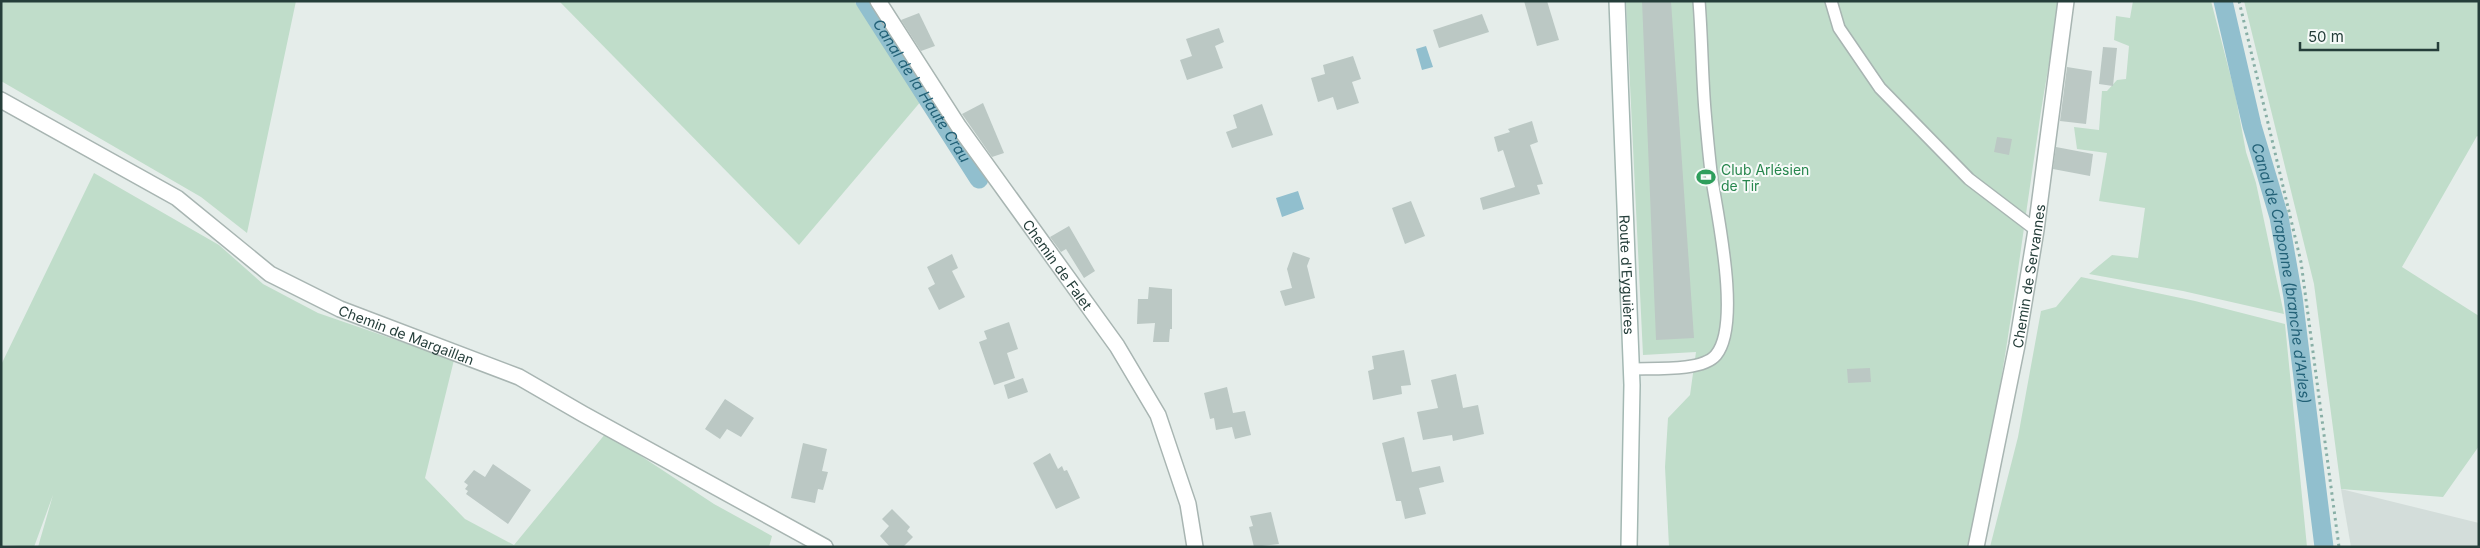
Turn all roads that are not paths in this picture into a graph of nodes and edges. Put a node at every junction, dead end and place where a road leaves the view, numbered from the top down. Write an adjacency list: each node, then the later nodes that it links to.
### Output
1 (878, 1): 10 (street, Chemin de Falet)
2 (1617, 1): 8 (street, Route d'Eyguières)
3 (1699, 1): 8 (lane)
4 (1831, 1): 7 (lane)
5 (2066, 1): 7 (street, Chemin de Servannes)
6 (1, 100): 9 (street, Chemin de Margaillan)
7 (2036, 230): 12 (street, Chemin de Servannes)
8 (1631, 369): 11 (street, Route d'Eyguières)
9 (825, 547)
10 (1195, 547)
11 (1630, 547)
12 (1976, 547)

